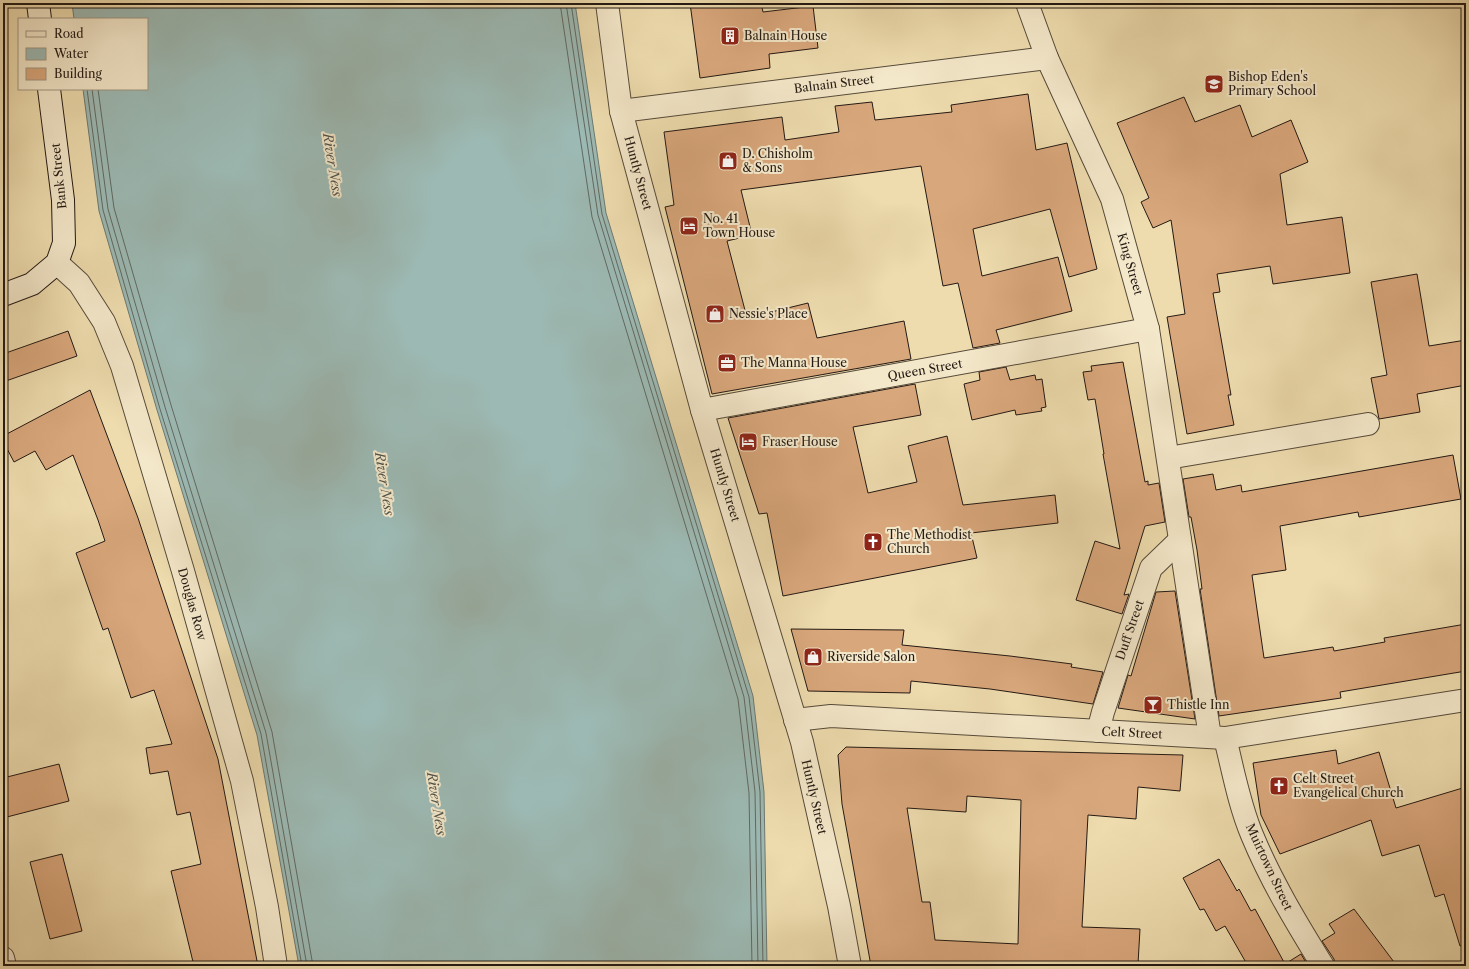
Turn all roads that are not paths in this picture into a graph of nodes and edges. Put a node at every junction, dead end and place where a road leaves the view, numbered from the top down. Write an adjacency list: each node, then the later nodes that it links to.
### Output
1 (38, 3): 4 (street)
2 (607, 3): 7 (street, Huntly Street)
3 (1027, 3): 5 (street, King Street)
4 (40, 18)
5 (1047, 58): 7 (street, Balnain Street); 10 (street, King Street)
6 (49, 90): 8 (street, Bank Street)
7 (621, 111): 11 (street, Huntly Street)
8 (57, 263): 9 (street); 21 (street, Douglas Row)
9 (3, 295)
10 (1148, 329): 11 (street, Queen Street); 13 (street, King Street)
11 (702, 410): 16 (street, Huntly Street)
12 (1368, 424): 13 (street)
13 (1168, 458): 14 (street, King Street)
14 (1180, 540): 17 (street, Duff Street); 18 (street, Muirtown Street)
15 (1466, 700): 18 (street, Celt Street)
16 (795, 720): 17 (street, Celt Street); 22 (street, Huntly Street)
17 (1098, 731): 18 (street, Celt Street)
18 (1218, 737): 23 (street, Muirtown Street)
19 (3, 958): 20 (street)
20 (5, 966)
21 (276, 966)
22 (850, 966)
23 (1323, 966)

